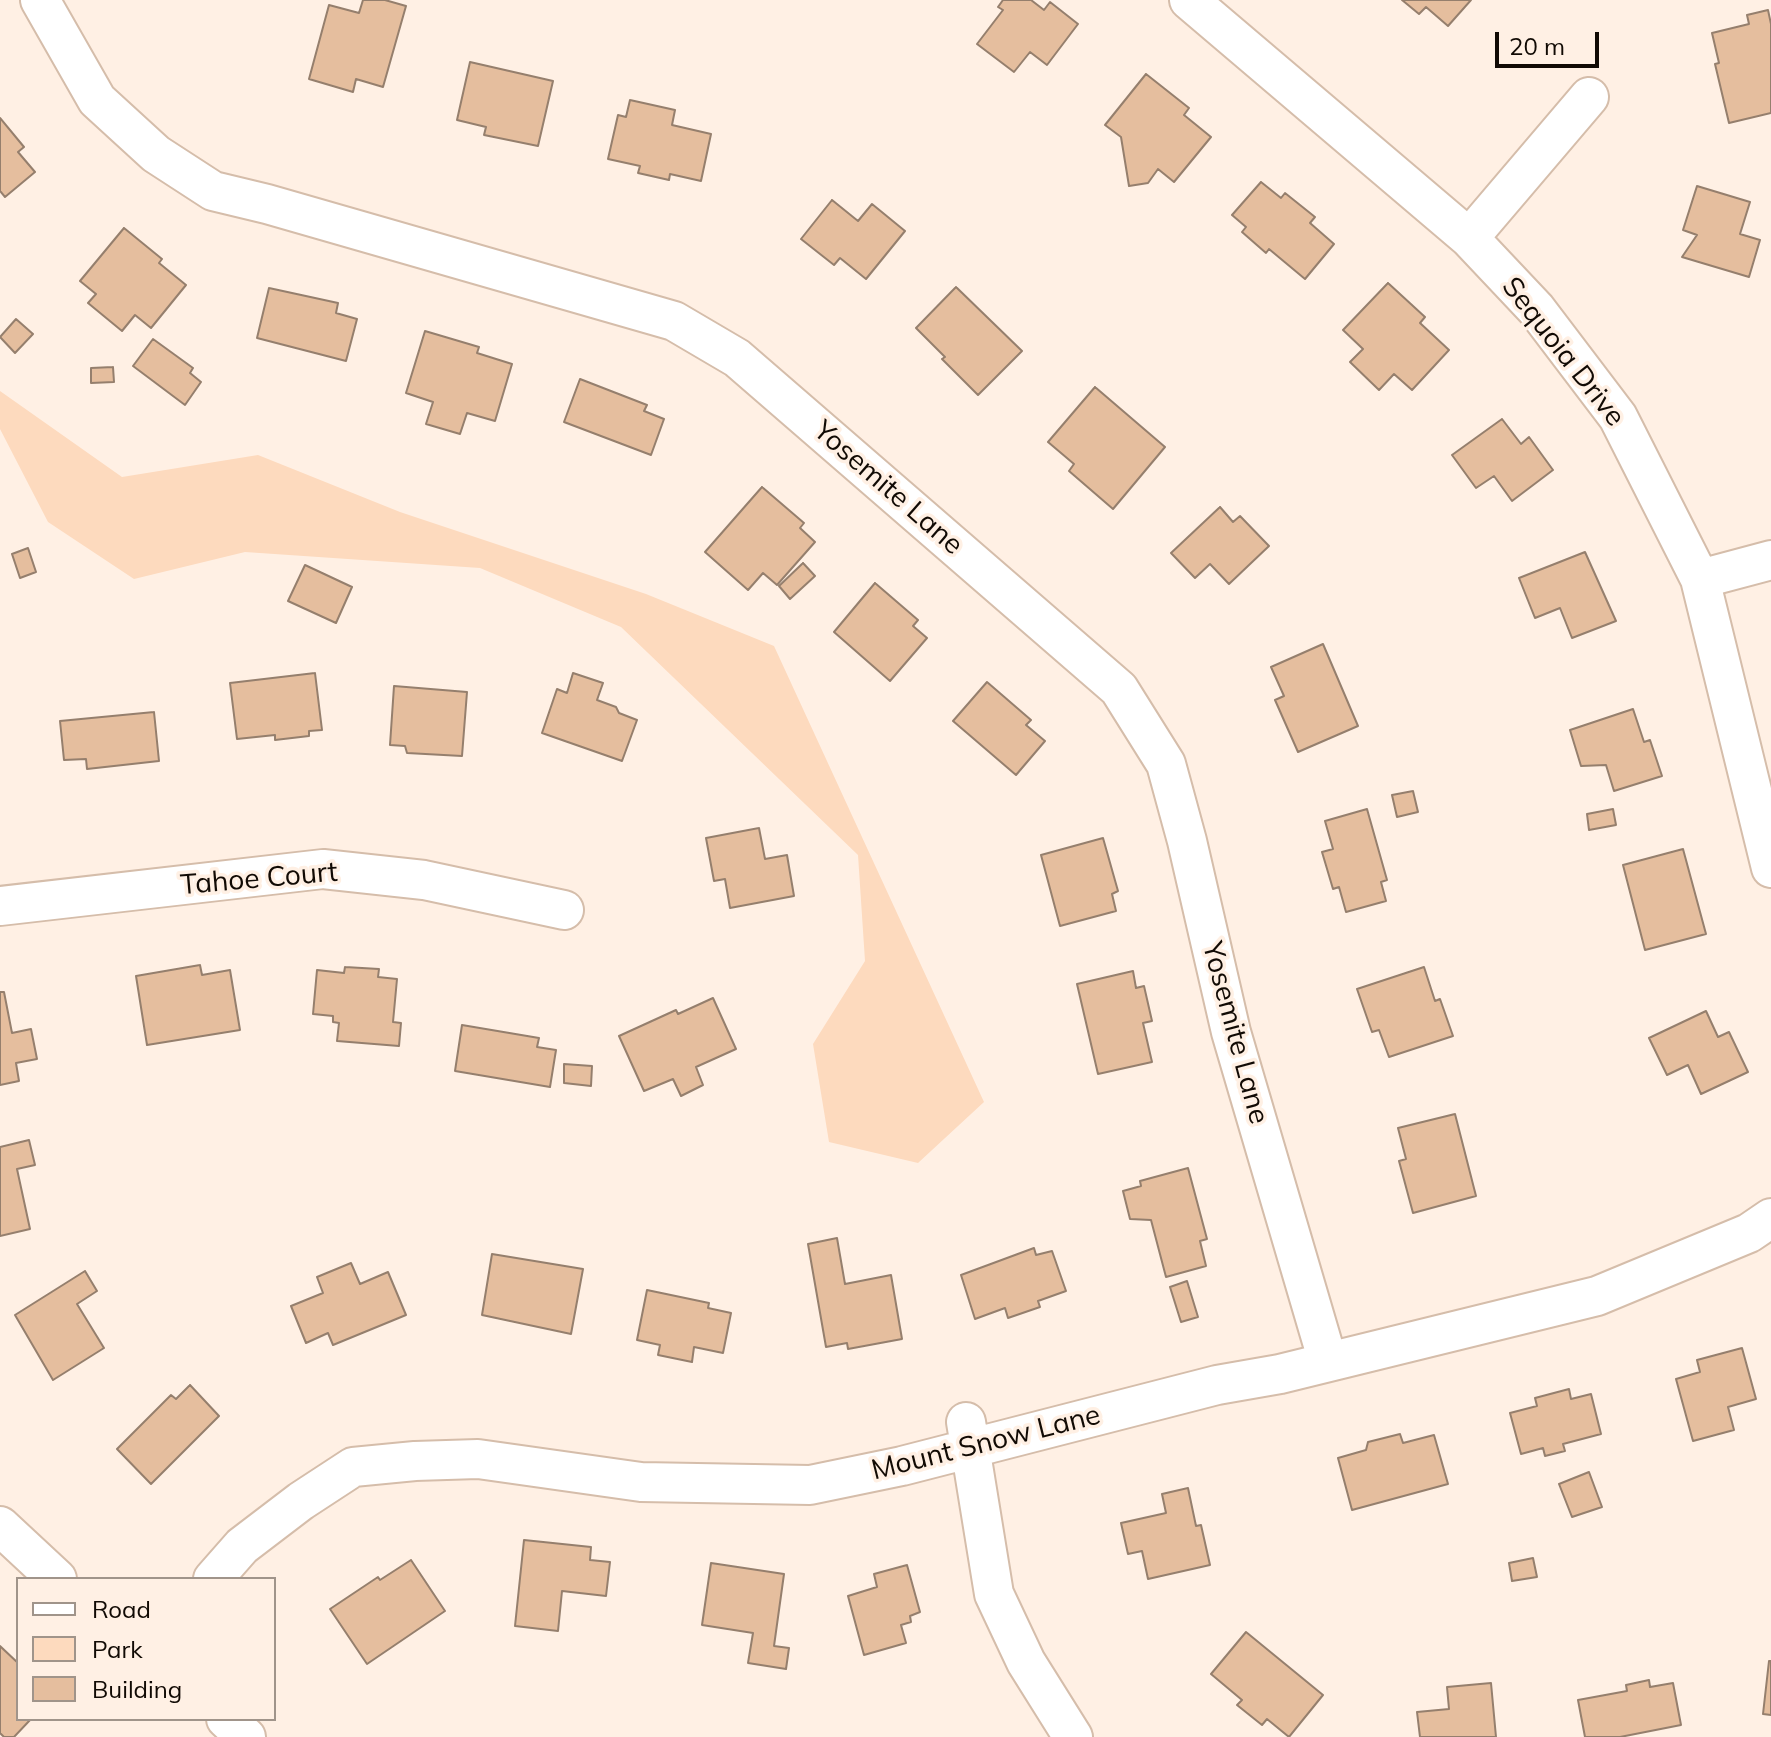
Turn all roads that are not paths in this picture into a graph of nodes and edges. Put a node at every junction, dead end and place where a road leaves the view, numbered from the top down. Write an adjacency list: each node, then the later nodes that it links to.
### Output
1 (40, 0): 11 (street, Yosemite Lane)
2 (1189, 0): 4 (street, Sequoia Drive)
3 (1589, 97): 4 (street)
4 (1469, 238): 6 (street, Sequoia Drive)
5 (1771, 560): 6 (street)
6 (1700, 579): 7 (street, Sequoia Drive)
7 (1771, 868)
8 (0, 906): 9 (street, Tahoe Court)
9 (564, 910)
10 (1771, 1218): 11 (street, Mount Snow Lane)
11 (1328, 1362): 12 (street, Mount Snow Lane)
12 (968, 1435): 15 (street, Mount Snow Lane); 18 (street)
13 (0, 1526): 14 (street)
14 (55, 1577)
15 (215, 1577)
16 (228, 1721): 17 (street)
17 (246, 1737)
18 (1073, 1737)

